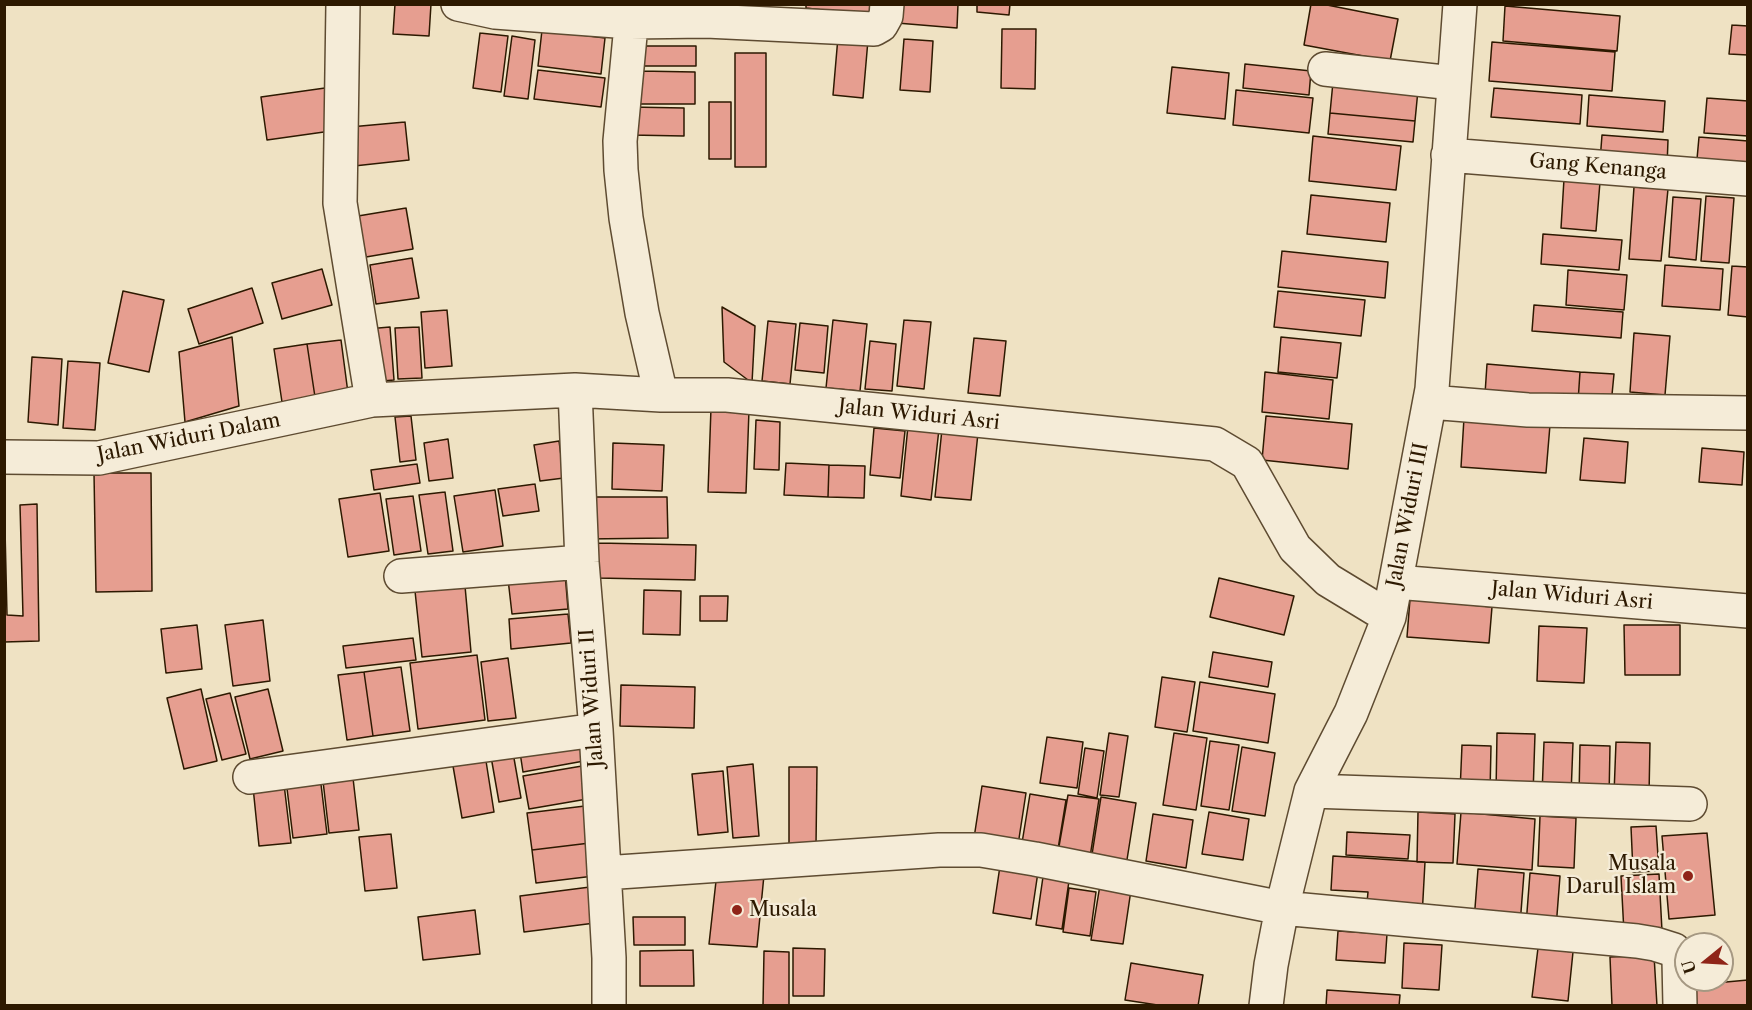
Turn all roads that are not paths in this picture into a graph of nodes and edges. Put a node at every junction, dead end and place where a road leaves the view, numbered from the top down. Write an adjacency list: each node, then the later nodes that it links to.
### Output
1 (343, 4): 12 (street)
2 (458, 4): 5 (street)
3 (887, 4): 5 (street)
4 (1460, 4): 7 (street, Jalan Widuri III)
5 (632, 13): 11 (street)
6 (1325, 69): 7 (street)
7 (1453, 83): 8 (street, Jalan Widuri III)
8 (1448, 155): 9 (street, Gang Kenanga); 13 (street, Jalan Widuri III)
9 (1748, 179)
10 (575, 390): 11 (street, Jalan Widuri Asri); 12 (street, Jalan Widuri Asri); 16 (street, Jalan Widuri II)
11 (661, 395): 20 (street, Jalan Widuri Asri)
12 (372, 400): 15 (street, Jalan Widuri Dalam)
13 (1430, 402): 14 (street); 18 (street, Jalan Widuri III)
14 (1748, 413)
15 (4, 457)
16 (582, 562): 17 (street); 21 (street, Jalan Widuri II)
17 (401, 576)
18 (1396, 582): 19 (street, Jalan Widuri Asri); 20 (street, Jalan Widuri III)
19 (1748, 611)
20 (1389, 617): 23 (street, Jalan Widuri III)
21 (596, 730): 22 (street); 25 (street, Jalan Widuri II)
22 (250, 777)
23 (1311, 791): 24 (street); 26 (street, Jalan Widuri III)
24 (1690, 804)
25 (604, 873): 26 (street); 27 (street, Jalan Widuri II)
26 (1282, 908): 28 (street, Jalan Widuri III); 29 (street)
27 (609, 1005)
28 (1266, 1005)
29 (1680, 1005)

